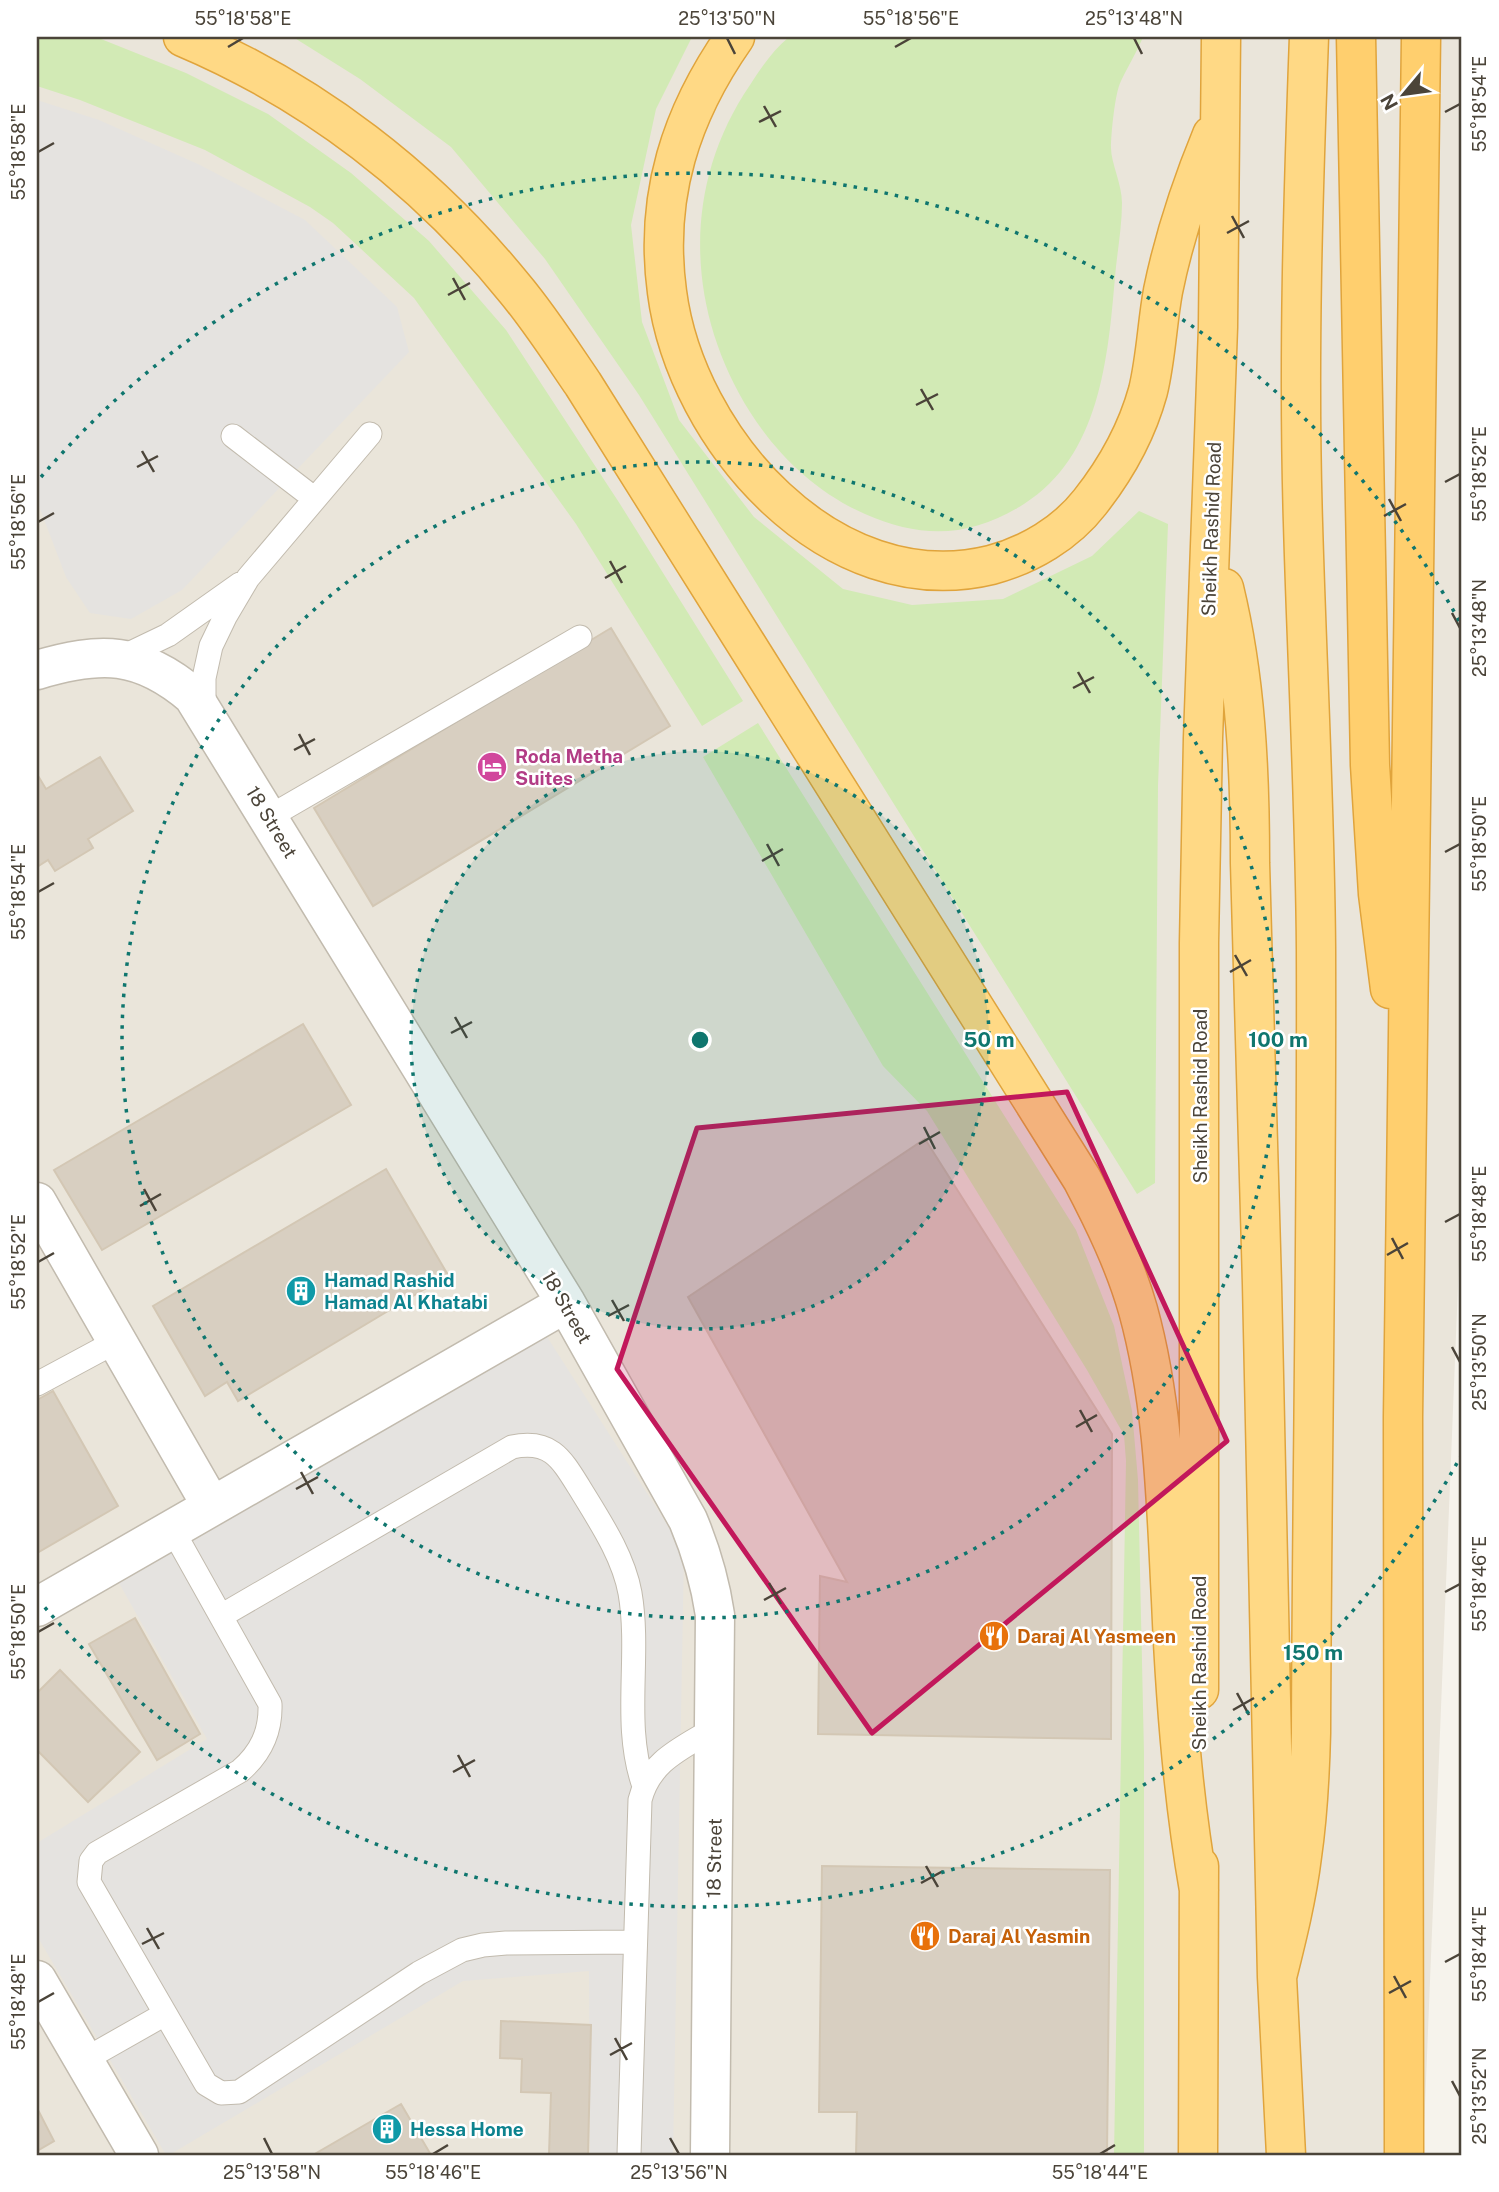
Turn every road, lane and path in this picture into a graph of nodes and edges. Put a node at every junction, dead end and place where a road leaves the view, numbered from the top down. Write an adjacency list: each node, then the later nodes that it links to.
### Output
1 (183, 37): 29 (highway)
2 (735, 37): 7 (highway)
3 (1221, 37): 7 (highway, Sheikh Rashid Road)
4 (1309, 37): 31 (highway)
5 (1356, 37): 18 (highway)
6 (1421, 37): 18 (highway)
7 (1221, 115): 11 (highway, Sheikh Rashid Road)
8 (370, 434): 10 (lane)
9 (233, 436): 10 (lane)
10 (315, 499): 12 (lane)
11 (1212, 539): 29 (highway, Sheikh Rashid Road); 31 (highway)
12 (248, 578): 14 (lane); 16 (lane)
13 (580, 636): 17 (lane)
14 (119, 658): 15 (street, 18 Street); 16 (street, 18 Street)
15 (37, 670)
16 (204, 711): 17 (street, 18 Street)
17 (269, 817): 20 (street, 18 Street)
18 (1408, 1084): 40 (highway)
19 (37, 1202): 21 (street)
20 (566, 1303): 23 (street); 27 (street, 18 Street)
21 (117, 1341): 22 (lane); 23 (street)
22 (37, 1384)
23 (211, 1505): 24 (street)
24 (172, 1529): 25 (street); 26 (lane)
25 (37, 1607)
26 (221, 1616): 28 (lane); 33 (lane)
27 (715, 1728): 28 (lane); 37 (street, 18 Street)
28 (644, 1786): 30 (lane)
29 (1199, 1890): 38 (highway, Sheikh Rashid Road)
30 (635, 1942): 33 (lane); 36 (lane)
31 (1277, 1977): 39 (highway)
32 (37, 1980): 34 (street)
33 (165, 2014): 34 (lane)
34 (84, 2060): 35 (street)
35 (139, 2155)
36 (629, 2155)
37 (710, 2155)
38 (1198, 2155)
39 (1286, 2155)
40 (1404, 2155)

